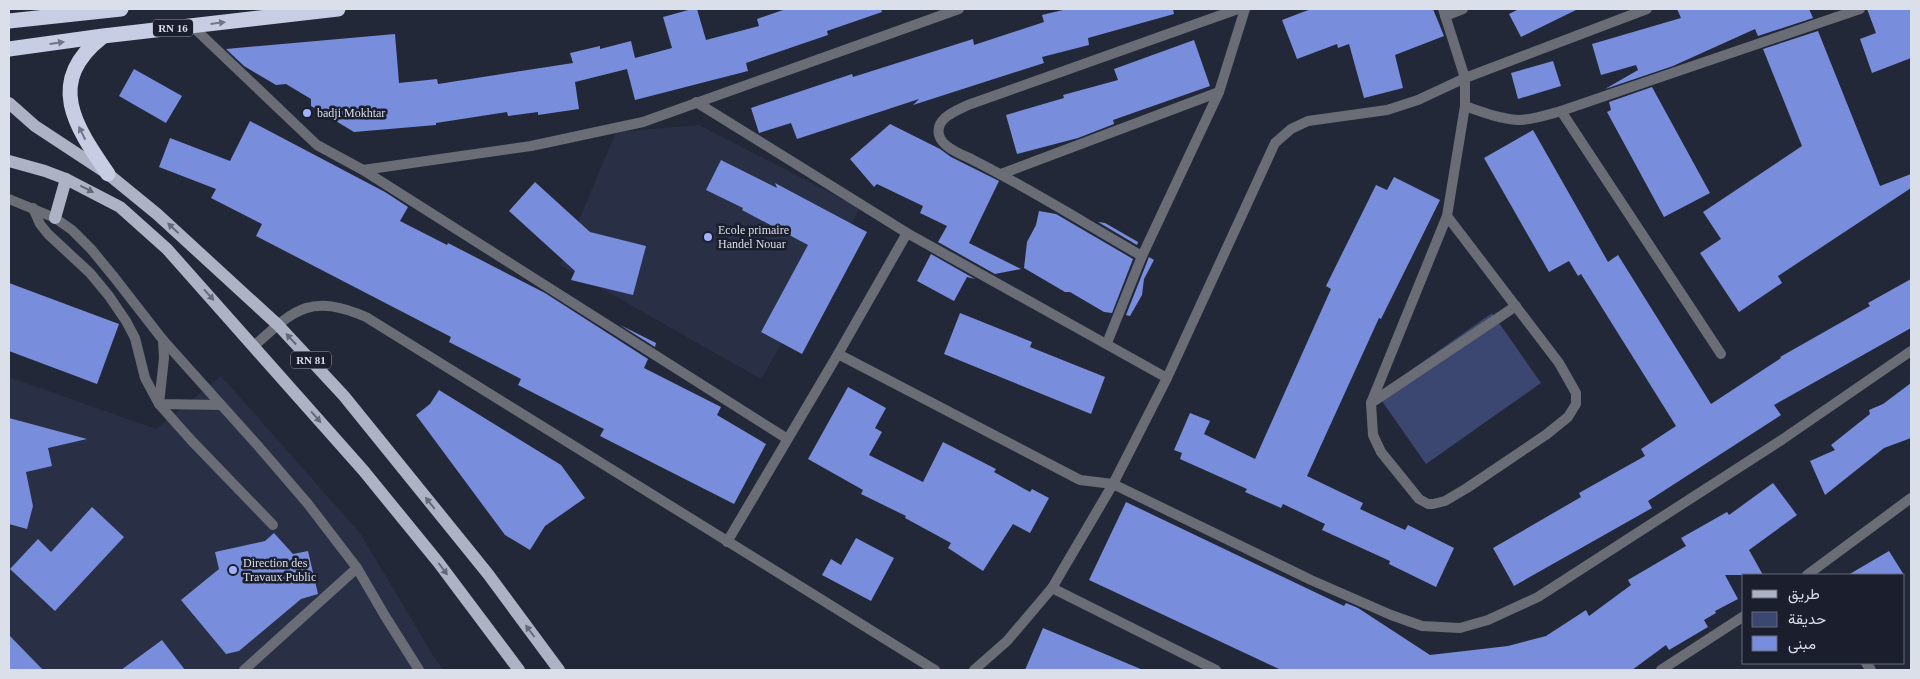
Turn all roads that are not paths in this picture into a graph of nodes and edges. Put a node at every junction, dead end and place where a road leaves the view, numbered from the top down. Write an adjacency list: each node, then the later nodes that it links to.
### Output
1 (120, 9): 10 (highway)
2 (338, 9): 11 (highway, RN 16, one-way to 2)
3 (959, 9): 16 (street)
4 (1238, 9): 23 (street)
5 (1246, 9): 15 (street)
6 (1464, 9): 9 (street)
7 (1646, 9): 14 (street)
8 (1860, 9): 19 (street)
9 (1444, 12): 14 (street)
10 (9, 21)
11 (192, 26): 12 (highway, RN 16); 21 (street)
12 (103, 36): 13 (highway, RN 16, one-way to 12); 22 (highway, one-way to 12)
13 (9, 49)
14 (1465, 78): 18 (street); 39 (street)
15 (1219, 92): 23 (street); 30 (street)
16 (696, 102): 21 (street); 29 (street)
17 (9, 103): 22 (main road, RN 81)
18 (1465, 106): 19 (street); 27 (street)
19 (1560, 111): 38 (street)
20 (9, 160): 24 (main road, RN 81)
21 (363, 170): 43 (street)
22 (108, 174): 32 (main road, RN 81, one-way to 22)
23 (1001, 174): 30 (street)
24 (66, 179): 28 (main road); 35 (main road, RN 81, one-way to 35)
25 (9, 199): 26 (street)
26 (33, 208): 28 (street); 41 (street)
27 (1447, 216): 31 (street); 40 (street)
28 (56, 218): 33 (street)
29 (907, 233): 34 (street); 37 (street)
30 (1142, 256): 34 (street)
31 (1516, 306): 40 (street); 40 (street)
32 (278, 324): 35 (street); 47 (street); 55 (main road, RN 81, one-way to 32)
33 (163, 340): 41 (street); 42 (street)
34 (1107, 343): 39 (street)
35 (254, 346): 54 (main road, RN 81, one-way to 54)
36 (1911, 351): 44 (street)
37 (838, 354): 43 (street); 44 (street)
38 (1720, 354)
39 (1167, 378): 44 (street)
40 (1371, 403)
41 (159, 404): 42 (street); 46 (street)
42 (221, 406): 48 (street)
43 (786, 438): 47 (street)
44 (1113, 484): 50 (street)
45 (1911, 498): 49 (street)
46 (273, 526)
47 (726, 542): 56 (street)
48 (357, 568): 52 (street); 53 (street)
49 (1809, 574)
50 (1052, 588): 57 (street); 58 (street)
51 (1742, 617): 59 (street)
52 (244, 670)
53 (419, 670)
54 (519, 670)
55 (559, 670)
56 (935, 670)
57 (974, 670)
58 (1216, 670)
59 (1661, 670)

